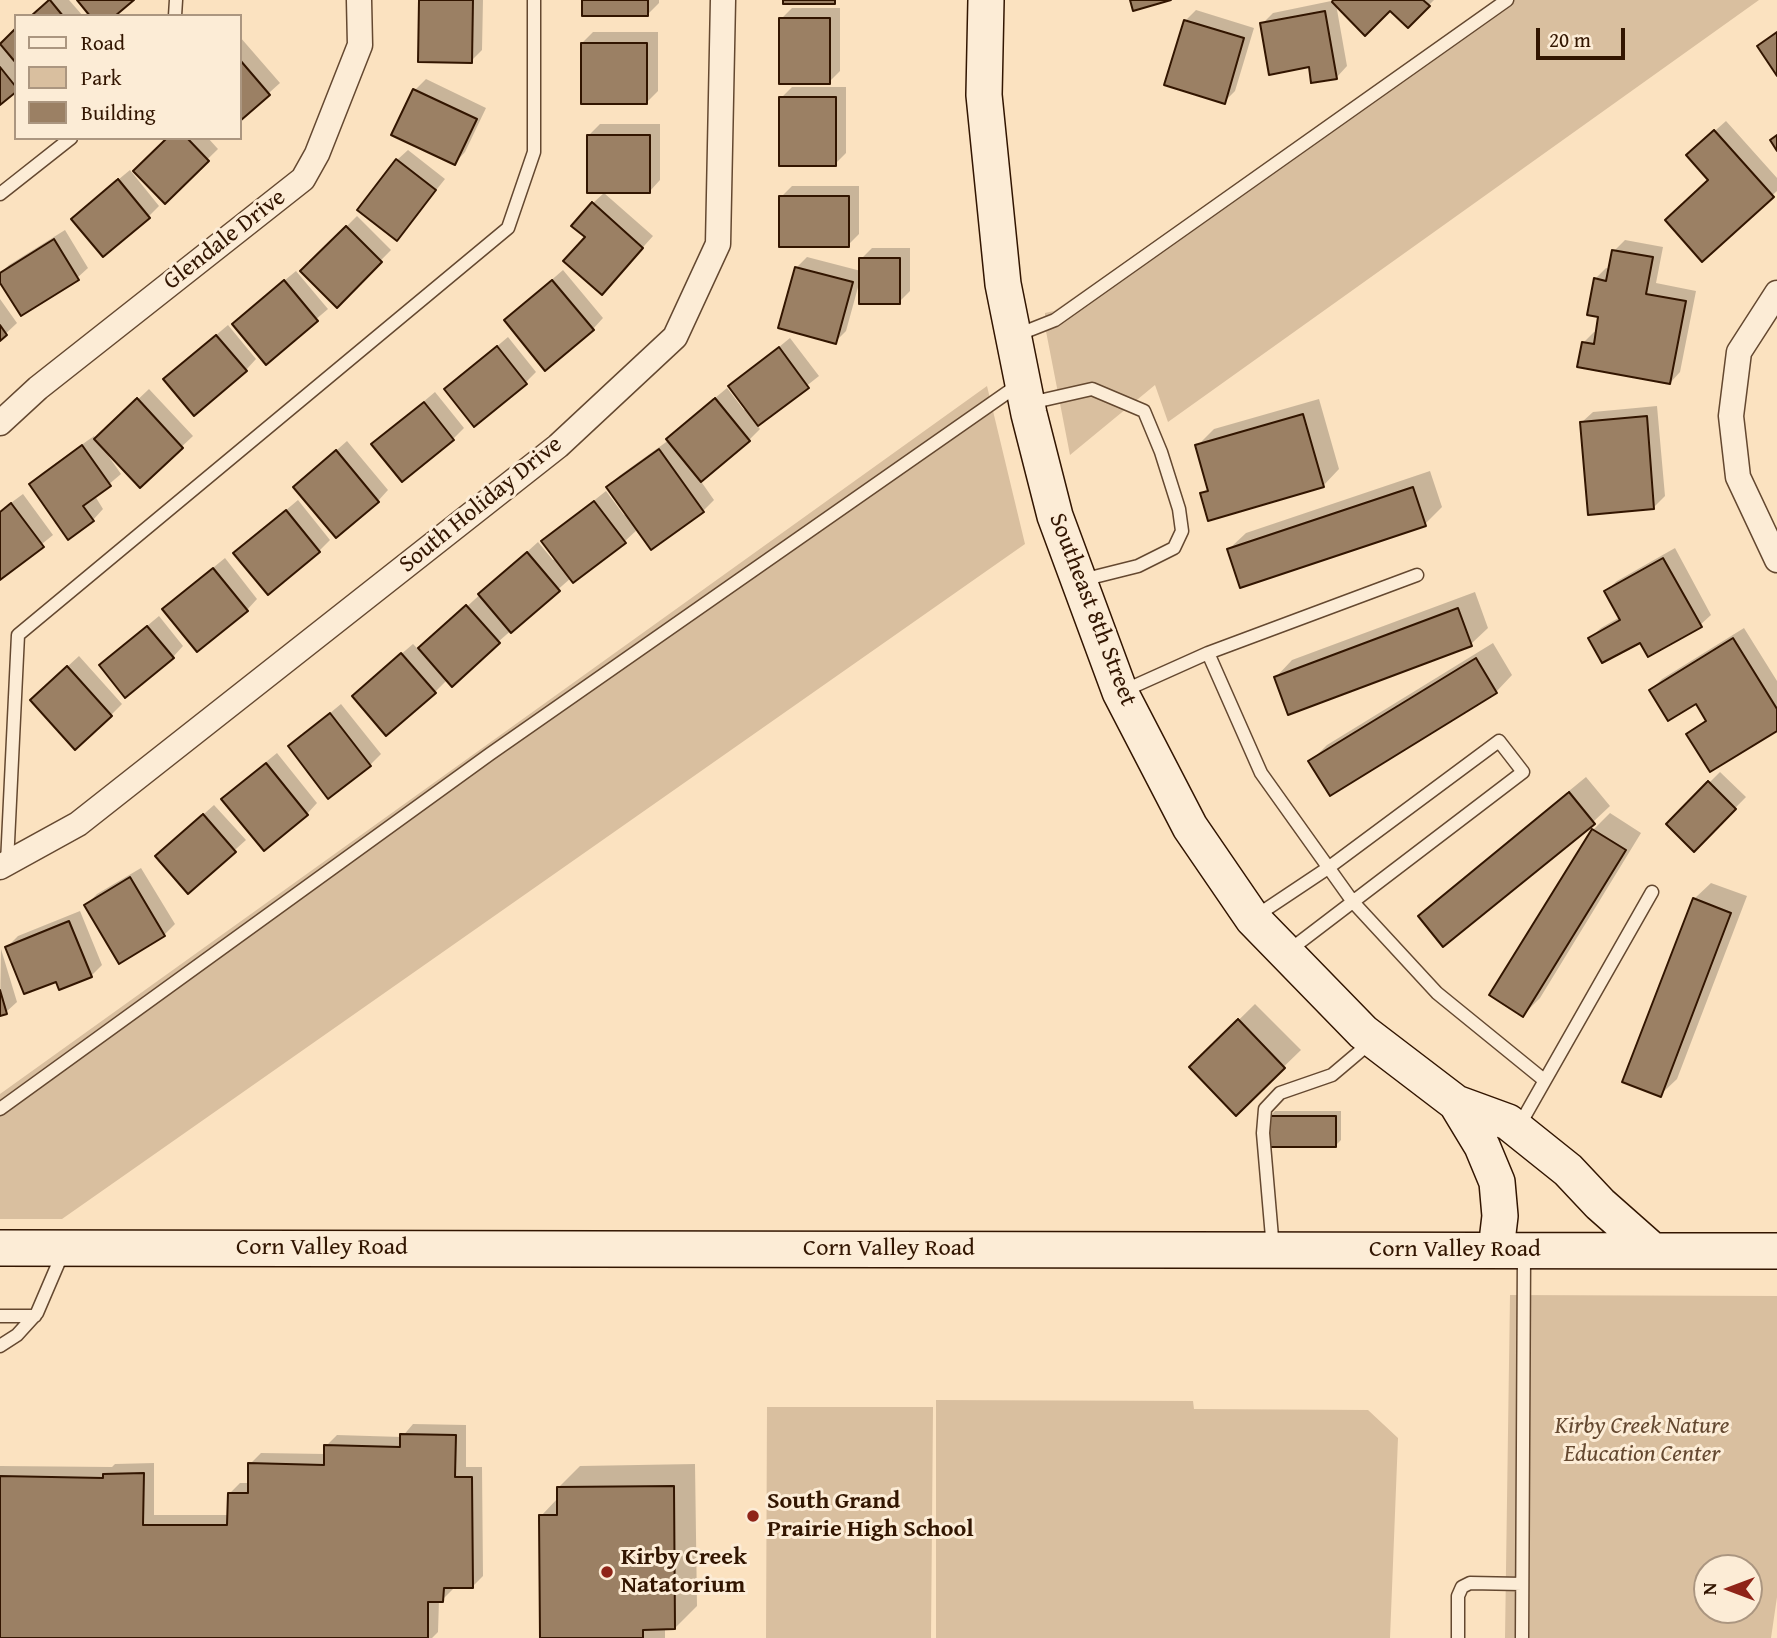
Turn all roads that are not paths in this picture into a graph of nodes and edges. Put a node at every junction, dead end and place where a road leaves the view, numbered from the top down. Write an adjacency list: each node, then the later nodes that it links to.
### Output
1 (359, 0): 11 (street, Glendale Drive)
2 (534, 0): 17 (lane)
3 (723, 0): 17 (street, South Holiday Drive)
4 (986, 0): 9 (main road, Southeast 8th Street)
5 (1507, 0): 9 (lane)
6 (68, 140): 7 (lane)
7 (0, 194)
8 (1777, 293): 12 (street)
9 (1013, 336): 10 (main road, Southeast 8th Street)
10 (1025, 393): 14 (main road, Southeast 8th Street); 14 (lane); 26 (lane)
11 (0, 423)
12 (1777, 560)
13 (1417, 575): 15 (lane)
14 (1079, 581): 16 (main road, Southeast 8th Street)
15 (1208, 653): 16 (lane); 18 (lane)
16 (1121, 692): 21 (main road, Southeast 8th Street)
17 (4, 865)
18 (1328, 868): 20 (lane); 20 (lane); 21 (lane)
19 (1652, 892): 24 (lane)
20 (1353, 902): 22 (lane); 24 (lane)
21 (1253, 919): 22 (main road, Southeast 8th Street)
22 (1285, 953): 23 (main road, Southeast 8th Street)
23 (1373, 1040): 25 (main road, Southeast 8th Street); 30 (lane)
24 (1544, 1080): 27 (lane)
25 (1456, 1103): 27 (main road, Southeast 8th Street); 31 (main road, Southeast 8th Street)
26 (0, 1109)
27 (1517, 1129): 32 (main road, Southeast 8th Street)
28 (0, 1248): 29 (main road, Corn Valley Road)
29 (65, 1248): 30 (main road, Corn Valley Road); 34 (lane)
30 (1273, 1250): 31 (main road, Corn Valley Road)
31 (1510, 1250): 32 (main road, Corn Valley Road); 37 (lane)
32 (1652, 1250): 33 (main road, Corn Valley Road)
33 (1777, 1251)
34 (35, 1316): 35 (lane); 36 (lane)
35 (0, 1317)
36 (0, 1346)
37 (1522, 1584): 38 (lane); 39 (lane)
38 (1458, 1638)
39 (1522, 1638)

